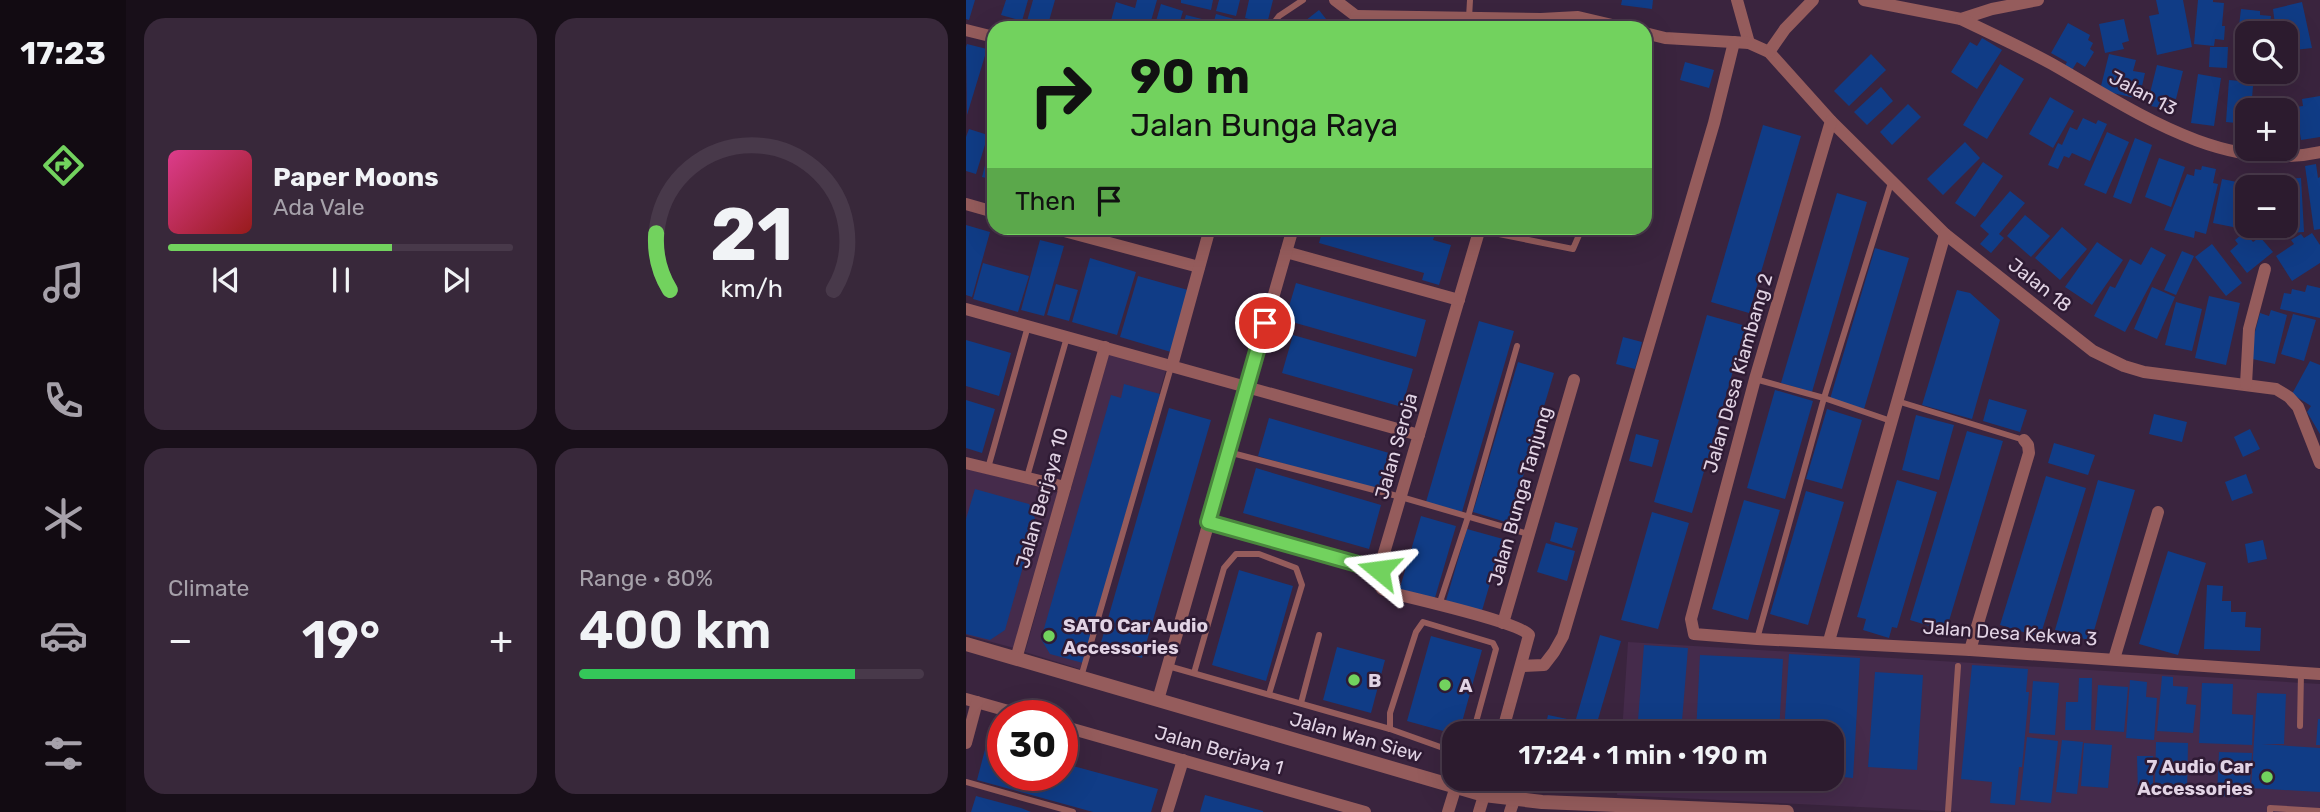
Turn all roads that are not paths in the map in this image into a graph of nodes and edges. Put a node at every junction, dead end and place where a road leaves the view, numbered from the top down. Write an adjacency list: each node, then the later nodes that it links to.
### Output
1 (1303, 0): 11 (lane)
2 (1335, 0): 12 (street)
3 (1470, 0): 9 (lane)
4 (1737, 0): 21 (street)
5 (1813, 0): 22 (street)
6 (1864, 0): 8 (street)
7 (2038, 0): 10 (street)
8 (1879, 1): 10 (street)
9 (1469, 18): 13 (street); 14 (street)
10 (1961, 19): 24 (street, Jalan 13)
11 (1275, 21)
12 (1353, 21)
13 (1383, 21)
14 (1504, 21)
15 (1556, 21): 16 (street)
16 (1595, 21)
17 (966, 30): 18 (street)
18 (987, 35)
19 (1652, 35): 20 (street)
20 (1734, 42): 21 (street); 77 (street)
21 (1749, 43): 22 (street)
22 (1769, 52): 23 (street, Jalan 18)
23 (1831, 121): 25 (street, Jalan 18); 45 (street, Jalan Desa Kiambang 2)
24 (2320, 152)
25 (1891, 183): 28 (street, Jalan 18); 49 (lane)
26 (966, 204): 27 (street)
27 (987, 210)
28 (1945, 234): 47 (street, Jalan 18); 50 (street)
29 (1080, 235): 36 (street)
30 (1208, 235): 36 (street)
31 (1291, 235): 35 (street)
32 (1478, 235): 38 (street, Jalan Seroja)
33 (1508, 235): 34 (lane)
34 (1579, 235)
35 (1286, 252): 38 (street); 48 (street)
36 (1199, 267): 44 (street)
37 (2265, 269): 47 (street)
38 (1459, 300): 52 (street, Jalan Seroja)
39 (966, 309): 40 (street)
40 (1028, 326): 41 (street); 57 (lane)
41 (1067, 337): 43 (street); 58 (lane)
42 (1517, 346): 62 (lane)
43 (1105, 347): 44 (street); 59 (street, Jalan Berjaya 10)
44 (1171, 366): 48 (street); 82 (lane)
45 (1755, 379): 49 (lane); 69 (street, Jalan Desa Kiambang 2)
46 (1574, 380): 64 (street, Jalan Bunga Tanjung)
47 (2246, 384): 56 (street, Jalan 18)
48 (1246, 386): 52 (street); 54 (street)
49 (1824, 398): 51 (lane); 70 (lane)
50 (1897, 401): 51 (street); 53 (lane)
51 (1891, 421): 71 (street)
52 (1419, 435): 60 (street, Jalan Seroja)
53 (2024, 440): 73 (street)
54 (1228, 452): 60 (lane); 63 (street)
55 (966, 463): 57 (street)
56 (2320, 463)
57 (988, 468): 58 (street)
58 (1027, 477): 59 (street)
59 (1065, 486): 74 (street, Jalan Berjaya 10)
60 (1401, 497): 62 (lane); 65 (street, Jalan Seroja)
61 (2158, 512): 75 (street)
62 (1468, 517): 64 (lane); 66 (lane)
63 (1208, 522): 65 (street); 76 (street)
64 (1530, 535): 67 (street, Jalan Bunga Tanjung)
65 (1379, 570): 66 (street)
66 (1439, 606): 67 (street)
67 (1503, 623): 77 (street)
68 (1320, 635): 86 (lane)
69 (1697, 635): 70 (street, Jalan Desa Kekwa 3)
70 (1757, 639): 71 (street, Jalan Desa Kekwa 3)
71 (1829, 641): 73 (street, Jalan Desa Kekwa 3)
72 (966, 644): 74 (street, Jalan Wan Siew)
73 (1970, 650): 75 (street, Jalan Desa Kekwa 3)
74 (1016, 659): 82 (street, Jalan Wan Siew)
75 (2114, 659): 80 (street, Jalan Desa Kekwa 3)
76 (1168, 666): 79 (lane); 84 (street)
77 (1521, 666): 88 (street)
78 (1958, 666): 111 (lane)
79 (1194, 673): 83 (lane); 83 (lane)
80 (2301, 673): 81 (street, Jalan Desa Kekwa 3); 89 (lane)
81 (2320, 674)
82 (1081, 677): 84 (street, Jalan Wan Siew)
83 (1269, 694): 86 (lane)
84 (1158, 699): 96 (street, Jalan Wan Siew)
85 (972, 701): 92 (street)
86 (1301, 704): 90 (lane)
87 (1476, 721): 90 (lane)
88 (1505, 721)
89 (2300, 726)
90 (1390, 729): 93 (lane)
91 (1078, 730): 94 (street, Jalan Berjaya 1)
92 (966, 743)
93 (1442, 748)
94 (1183, 760): 106 (street); 107 (street, Jalan Berjaya 1)
95 (966, 782): 105 (lane)
96 (1442, 782)
97 (1454, 791): 108 (street)
98 (1474, 791): 100 (street, Jalan Wan Siew)
99 (1485, 791): 100 (street)
100 (1484, 794): 101 (street, Jalan Wan Siew); 109 (street)
101 (1512, 806): 102 (street, Jalan Wan Siew)
102 (1540, 807): 103 (street, Jalan Wan Siew)
103 (1602, 807): 110 (street, Jalan Wan Siew)
104 (2320, 811): 112 (lane)
105 (1073, 812)
106 (1167, 812)
107 (1365, 812)
108 (1448, 812)
109 (1479, 812)
110 (1787, 812)
111 (1948, 812)
112 (2270, 812)

